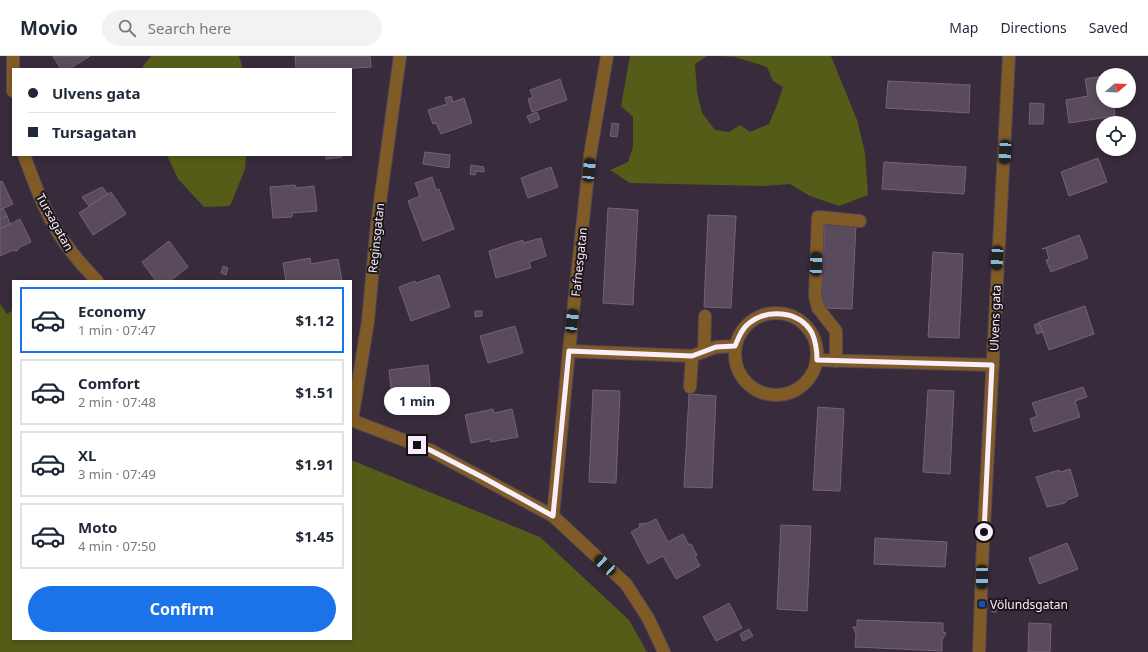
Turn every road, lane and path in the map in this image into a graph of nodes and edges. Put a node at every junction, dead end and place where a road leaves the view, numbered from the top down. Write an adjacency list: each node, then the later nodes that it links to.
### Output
1 (13, 56): 5 (street)
2 (400, 56): 18 (street, Reginsgatan)
3 (607, 56): 11 (street, Fafnesgatan)
4 (1009, 56): 16 (street, Ulvens gata)
5 (13, 68)
6 (24, 156): 8 (street, Tursagatan)
7 (860, 221): 15 (street)
8 (96, 280)
9 (705, 316): 12 (street)
10 (735, 346): 12 (street); 14 (street); 14 (street)
11 (569, 351): 13 (street); 19 (street, Fafnesgatan)
12 (704, 351): 13 (street)
13 (692, 356): 17 (street)
14 (817, 360): 15 (street)
15 (836, 361): 16 (street)
16 (992, 365): 21 (street, Ulvens gata)
17 (690, 386)
18 (352, 420): 19 (street)
19 (553, 516): 20 (street)
20 (664, 652)
21 (979, 652)

